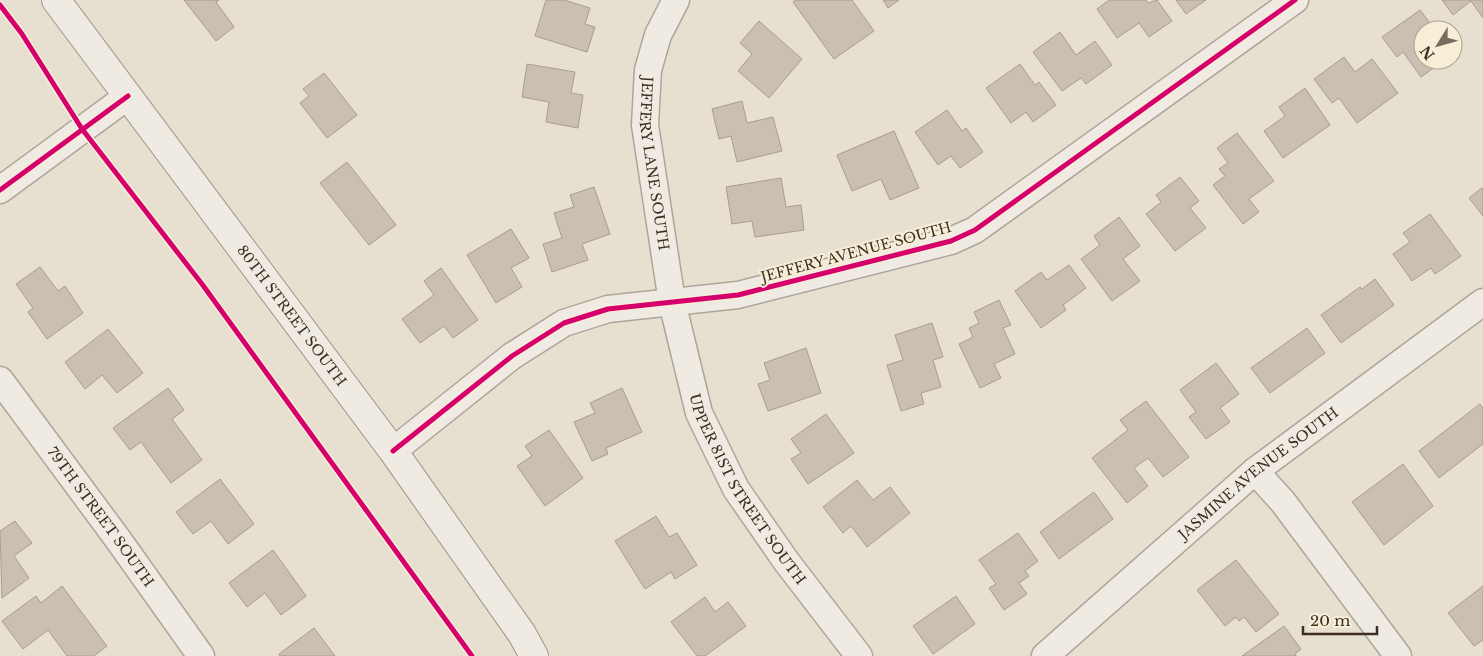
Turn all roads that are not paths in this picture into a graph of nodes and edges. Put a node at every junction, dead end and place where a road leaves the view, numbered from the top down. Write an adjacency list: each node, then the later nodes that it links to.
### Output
1 (56, 0): 4 (main road, 80TH STREET SOUTH)
2 (676, 0): 6 (street, JEFFERY LANE SOUTH)
3 (1295, 0): 6 (street, JEFFERY AVENUE SOUTH)
4 (128, 96): 5 (street); 9 (main road, 80TH STREET SOUTH)
5 (0, 190)
6 (672, 302): 9 (street, JEFFERY AVENUE SOUTH); 14 (street, UPPER 81ST STREET SOUTH)
7 (1483, 302): 10 (street, JASMINE AVENUE SOUTH)
8 (0, 380): 12 (street, 79TH STREET SOUTH)
9 (393, 451): 11 (main road, 80TH STREET SOUTH)
10 (1255, 471): 15 (street, JASMINE AVENUE SOUTH); 16 (street)
11 (528, 645): 13 (main road, 80TH STREET SOUTH)
12 (201, 656)
13 (542, 656)
14 (860, 656)
15 (1045, 656)
16 (1398, 656)

